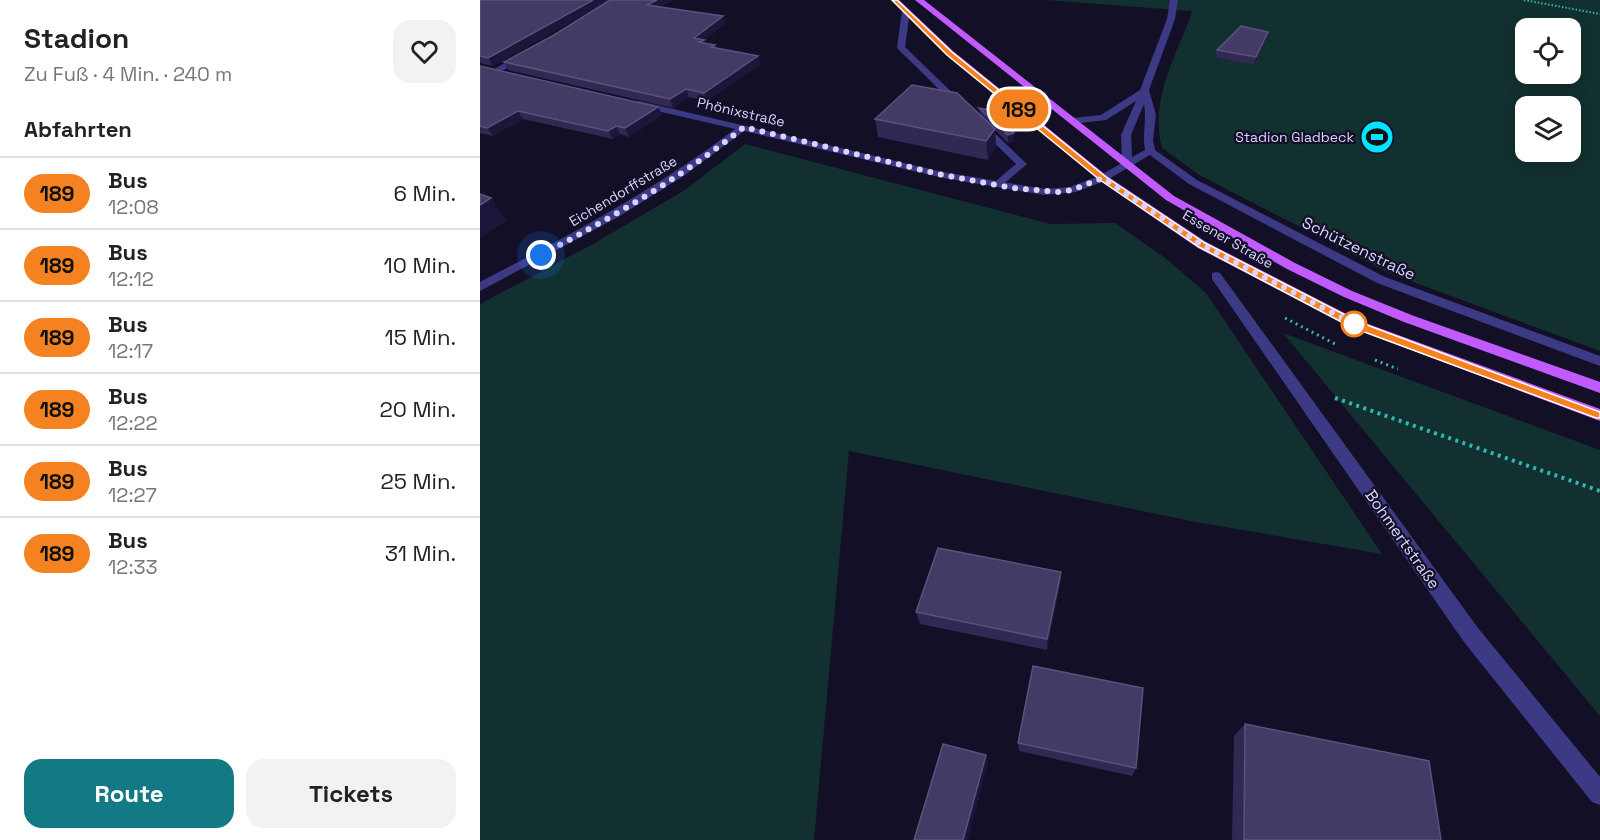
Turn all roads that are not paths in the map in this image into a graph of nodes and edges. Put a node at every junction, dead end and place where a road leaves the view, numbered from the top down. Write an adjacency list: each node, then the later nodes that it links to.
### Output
1 (895, 0): 4 (main road, Essener Straße)
2 (919, 0): 11 (main road, Essener Straße)
3 (1174, 0): 7 (street)
4 (906, 11): 9 (street); 15 (main road, Essener Straße)
5 (534, 50): 6 (street)
6 (512, 75)
7 (1145, 91): 11 (street); 13 (street); 14 (street)
8 (633, 102): 12 (street, Phönixstraße)
9 (970, 114)
10 (978, 122): 16 (street)
11 (1072, 122): 14 (main road, Essener Straße)
12 (744, 127): 16 (street, Phönixstraße); 18 (street, Eichendorffstraße)
13 (1150, 151): 14 (street, Phönixstraße); 19 (street, Schützenstraße)
14 (1127, 165): 15 (street, Phönixstraße); 20 (main road, Essener Straße)
15 (1103, 178): 16 (street, Phönixstraße); 21 (main road, Essener Straße)
16 (996, 185)
17 (1216, 276): 22 (street, Bohmertstraße)
18 (480, 287)
19 (1600, 361)
20 (1600, 388)
21 (1600, 415)
22 (1600, 794)

